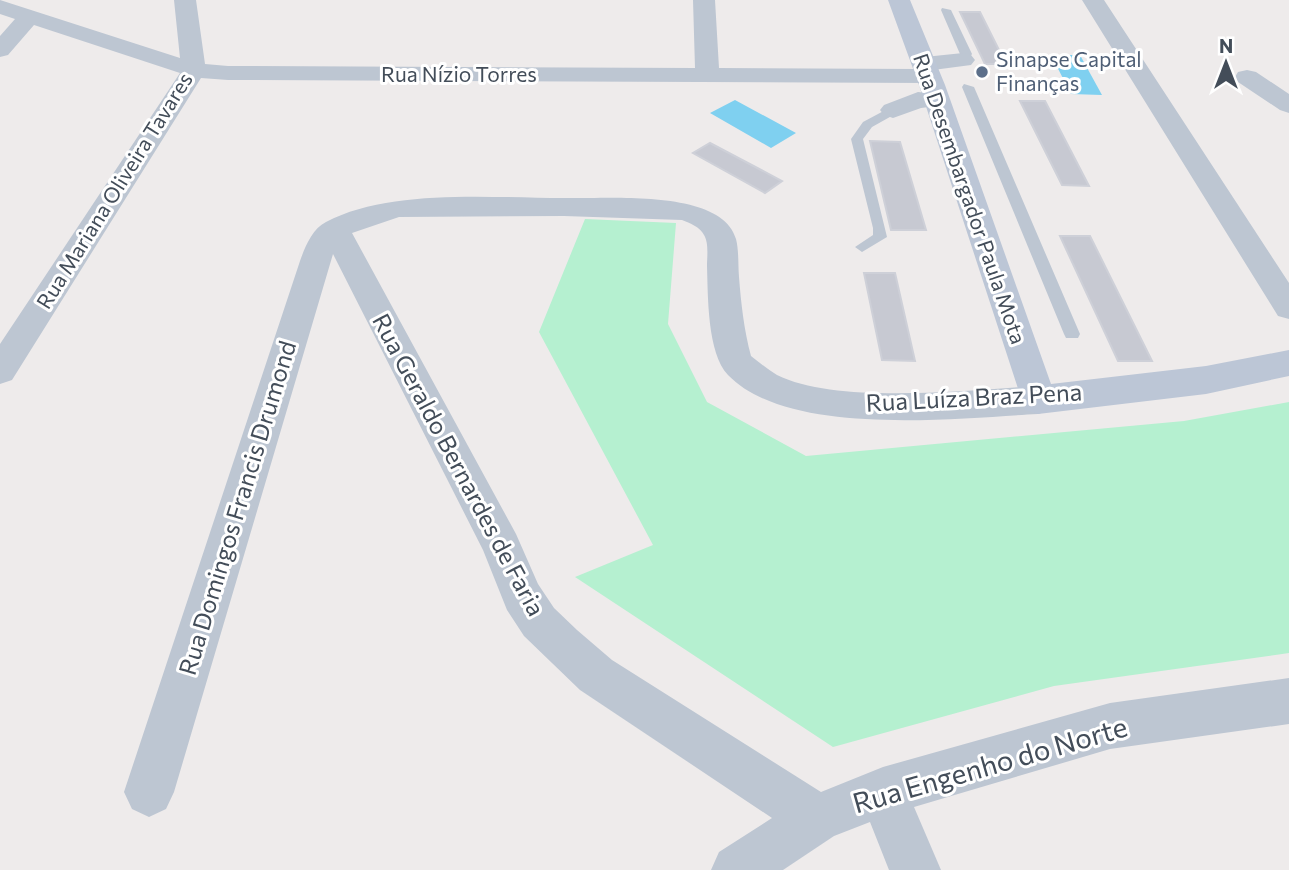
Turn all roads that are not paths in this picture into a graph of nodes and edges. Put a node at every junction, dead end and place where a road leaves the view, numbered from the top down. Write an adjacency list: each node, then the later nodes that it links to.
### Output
1 (185, 0): 10 (street, Rua Mariana Oliveira Tavares)
2 (704, 0): 11 (street)
3 (899, 0): 13 (street, Rua Desembargador Paula Mota)
4 (1093, 0): 19 (street)
5 (0, 7): 7 (street, Rua Nízio Torres)
6 (946, 9): 9 (lane)
7 (29, 17): 8 (street); 10 (street, Rua Nízio Torres)
8 (0, 50)
9 (963, 60): 13 (street)
10 (194, 70): 11 (street, Rua Nízio Torres); 22 (street, Rua Mariana Oliveira Tavares)
11 (706, 75): 13 (street, Rua Nízio Torres)
12 (1247, 77): 15 (street)
13 (930, 81): 14 (street); 16 (street); 23 (street, Rua Desembargador Paula Mota)
14 (968, 88): 20 (lane)
15 (1289, 105)
16 (893, 110): 18 (lane)
17 (335, 229): 23 (street, Rua Luíza Braz Pena); 25 (street, Rua Domingos Francis Drumond); 27 (street, Rua Geraldo Bernardes de Faria)
18 (862, 247)
19 (1289, 308)
20 (1072, 334)
21 (1289, 363): 23 (street, Rua Luíza Braz Pena)
22 (0, 371)
23 (1038, 400)
24 (1289, 701): 26 (street, Rua Engenho do Norte)
25 (149, 792)
26 (883, 792): 27 (street, Rua Engenho do Norte); 29 (street)
27 (817, 818): 28 (street, Rua Engenho do Norte)
28 (737, 870)
29 (915, 870)

